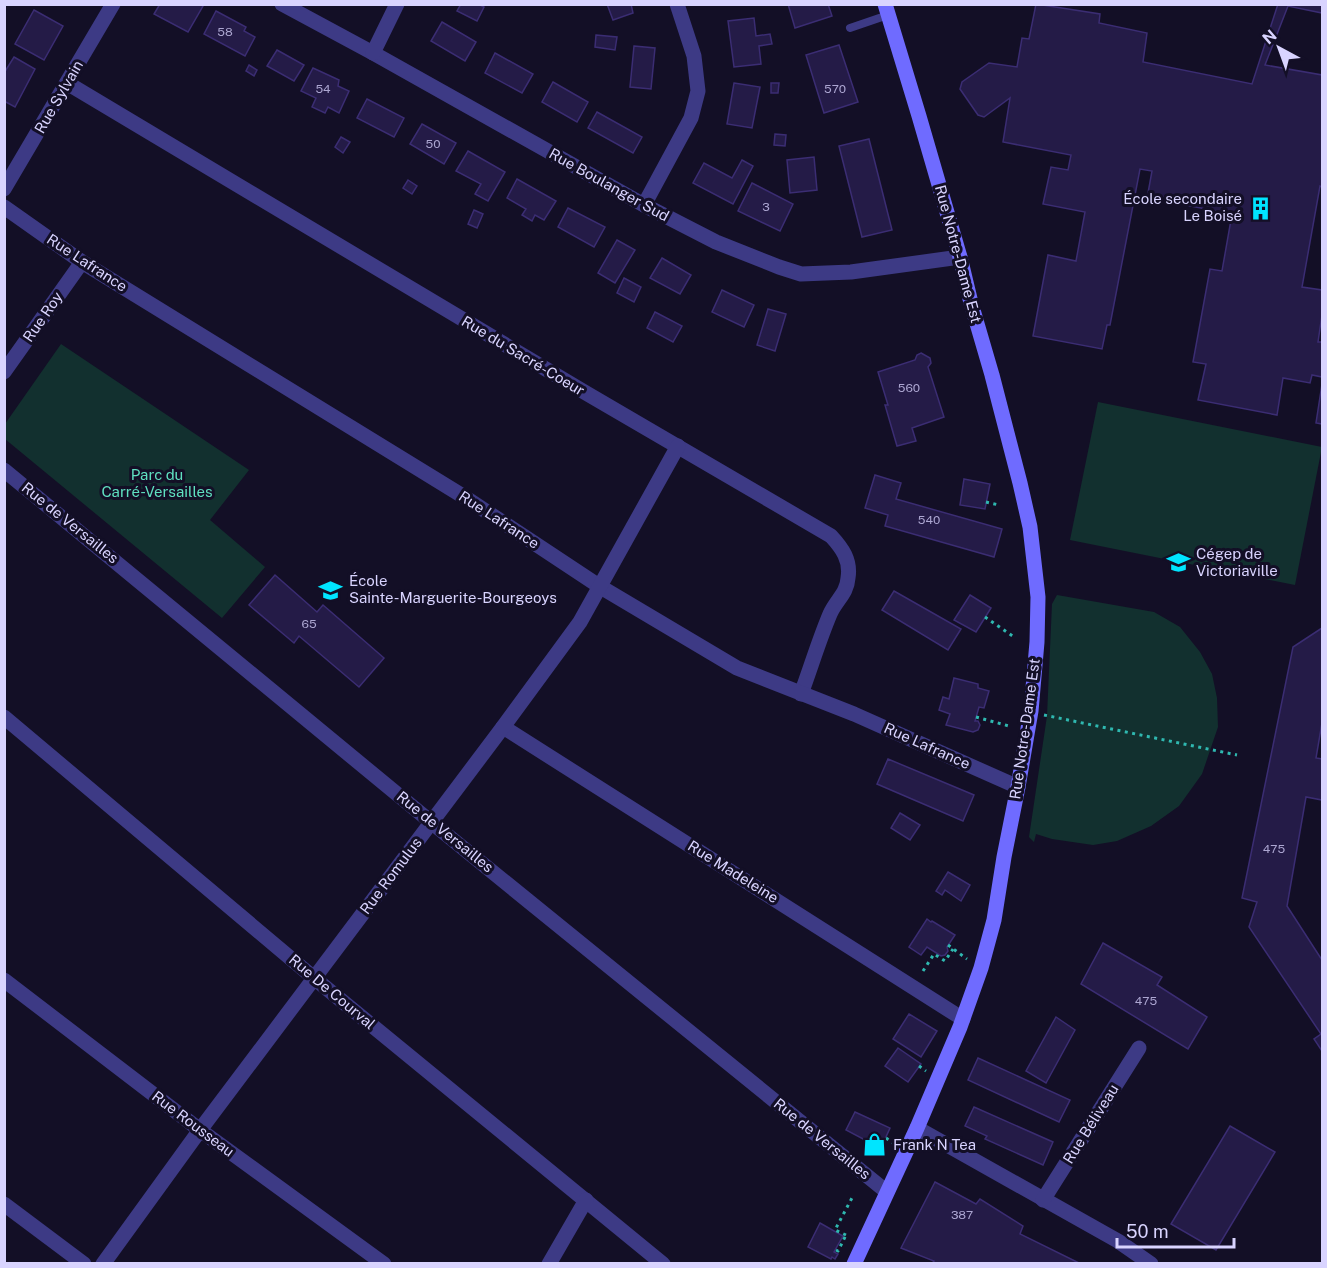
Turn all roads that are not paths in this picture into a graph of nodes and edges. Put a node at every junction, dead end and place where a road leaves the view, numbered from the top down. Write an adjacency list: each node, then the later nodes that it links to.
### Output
1 (113, 4): 8 (street, Rue Sylvain)
2 (282, 4): 7 (street, Rue Boulanger Sud)
3 (398, 4): 7 (street)
4 (677, 4): 10 (street)
5 (886, 10): 6 (lane); 12 (street, Rue Notre-Dame Est)
6 (850, 28)
7 (373, 53): 10 (street, Rue Boulanger Sud)
8 (67, 83): 9 (street, Rue Sylvain); 15 (street, Rue du Sacré-Coeur)
9 (4, 189)
10 (644, 205): 12 (street, Rue Boulanger Sud)
11 (4, 207): 13 (street, Rue Lafrance)
12 (960, 257): 21 (street, Rue Notre-Dame Est)
13 (82, 262): 14 (street, Rue Roy); 17 (street, Rue Lafrance)
14 (4, 372)
15 (678, 446): 17 (street, Rue Romulus); 18 (street, Rue du Sacré-Coeur)
16 (4, 470): 22 (street, Rue de Versailles)
17 (599, 586): 18 (street, Rue Lafrance); 20 (street, Rue Romulus)
18 (801, 694): 21 (street, Rue Lafrance)
19 (4, 717): 23 (street, Rue De Courval)
20 (503, 726): 22 (street, Rue Romulus); 25 (street, Rue Madeleine)
21 (1018, 787): 25 (street, Rue Notre-Dame Est)
22 (431, 822): 23 (street, Rue Romulus); 29 (street, Rue de Versailles)
23 (314, 978): 28 (street, Rue Romulus); 30 (street, Rue De Courval)
24 (4, 980): 28 (street, Rue Rousseau)
25 (963, 1018): 27 (street, Rue Notre-Dame Est)
26 (1139, 1048): 31 (street, Rue Béliveau)
27 (917, 1128): 29 (street, Rue Notre-Dame Est); 31 (street)
28 (200, 1130): 34 (street, Rue Romulus); 35 (street, Rue Rousseau)
29 (887, 1192): 38 (street, Rue Notre-Dame Est)
30 (586, 1200): 36 (street); 37 (street, Rue De Courval)
31 (1043, 1200): 39 (street)
32 (4, 1204): 33 (street)
33 (84, 1263)
34 (103, 1263)
35 (384, 1263)
36 (549, 1263)
37 (663, 1263)
38 (854, 1263)
39 (1151, 1263)

